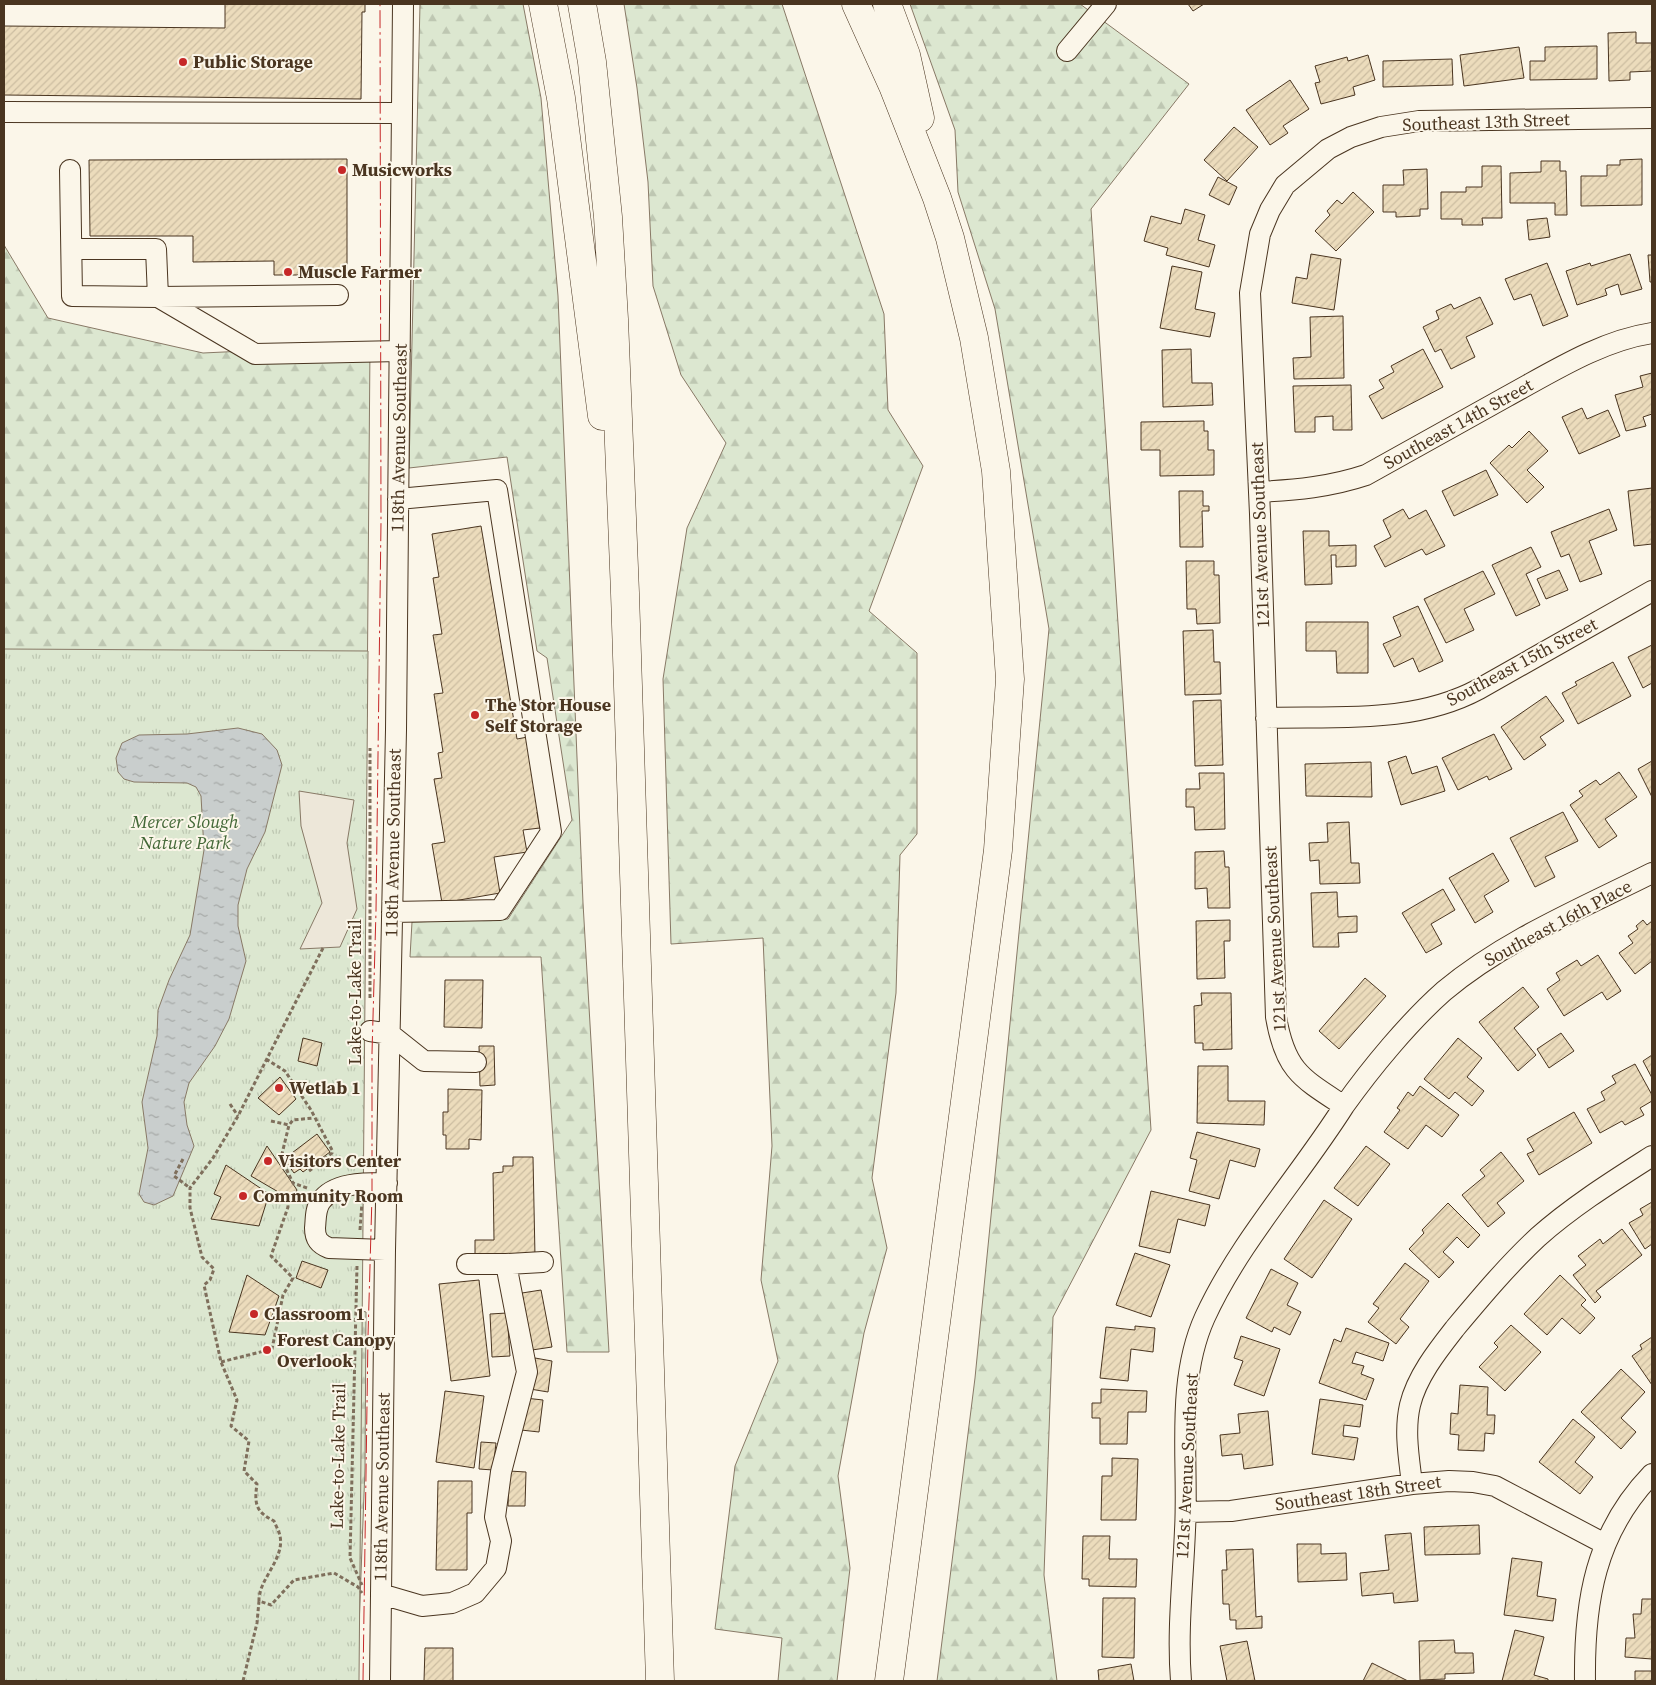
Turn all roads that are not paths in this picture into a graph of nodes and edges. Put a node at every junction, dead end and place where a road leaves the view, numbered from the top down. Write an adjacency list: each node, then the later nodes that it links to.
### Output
1 (403, 4): 9 (street, 118th Avenue Southeast)
2 (543, 4): 22 (highway)
3 (582, 4): 22 (highway)
4 (856, 4): 13 (highway)
5 (887, 4): 13 (highway)
6 (1106, 4): 7 (street)
7 (1067, 51)
8 (4, 112): 9 (street)
9 (402, 113): 18 (street, 118th Avenue Southeast)
10 (1652, 118): 11 (street, Southeast 13th Street)
11 (1302, 169): 19 (street, 121st Avenue Southeast)
12 (70, 170): 14 (street)
13 (937, 198): 43 (highway)
14 (72, 249): 16 (street); 16 (street)
15 (338, 295): 16 (street)
16 (158, 297): 18 (street)
17 (1652, 333): 19 (street, Southeast 14th Street)
18 (400, 351): 20 (street, 118th Avenue Southeast)
19 (1259, 492): 23 (street, 121st Avenue Southeast)
20 (398, 499): 25 (street, 118th Avenue Southeast); 25 (street)
21 (1652, 591): 23 (street, Southeast 15th Street)
22 (625, 593): 42 (highway)
23 (1266, 718): 29 (street, 121st Avenue Southeast)
24 (1652, 873): 29 (street, Southeast 16th Place)
25 (392, 912): 27 (street, 118th Avenue Southeast)
26 (370, 1031): 27 (street)
27 (390, 1034): 28 (street); 31 (street, 118th Avenue Southeast)
28 (476, 1062)
29 (1344, 1106): 38 (street, 121st Avenue Southeast)
30 (1652, 1156): 37 (street)
31 (387, 1183): 32 (street, 118th Avenue Southeast); 32 (street)
32 (385, 1250): 40 (street, 118th Avenue Southeast)
33 (543, 1262): 35 (street)
34 (467, 1264): 35 (street)
35 (506, 1264): 40 (street)
36 (1652, 1474): 39 (street)
37 (1412, 1484): 38 (street, Southeast 18th Street); 39 (street, Southeast 18th Street)
38 (1186, 1512): 44 (street, 121st Avenue Southeast)
39 (1605, 1544): 45 (street)
40 (372, 1598): 41 (street, 118th Avenue Southeast)
41 (380, 1681)
42 (660, 1681)
43 (889, 1681)
44 (1181, 1681)
45 (1585, 1681)

